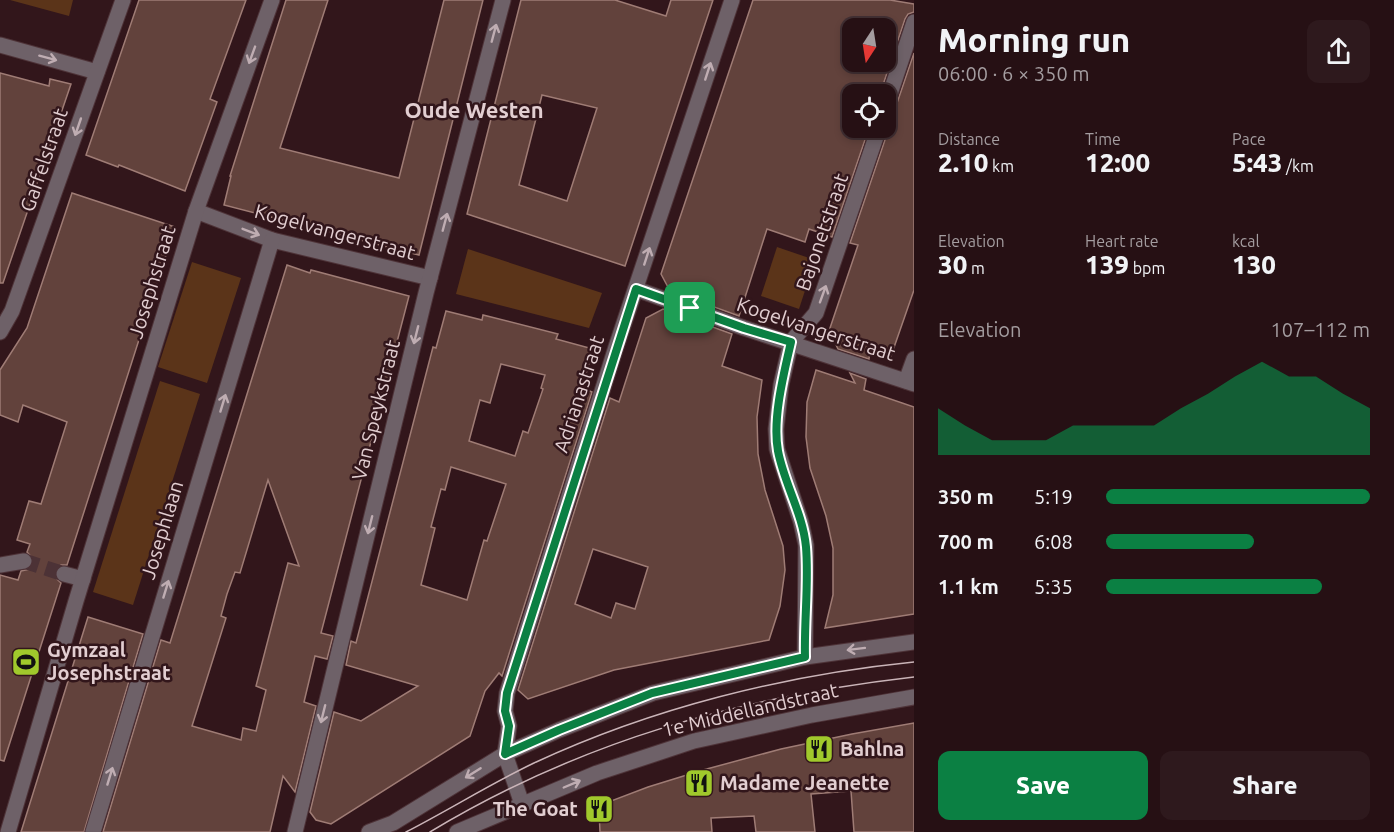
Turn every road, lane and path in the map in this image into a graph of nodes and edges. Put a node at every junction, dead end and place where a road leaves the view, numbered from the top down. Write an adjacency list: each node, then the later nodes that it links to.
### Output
1 (123, 0): 7 (street, Gaffelstraat)
2 (272, 0): 10 (street, Josephstraat, one-way to 10)
3 (503, 0): 12 (street, Van Speykstraat, one-way to 3)
4 (732, 0): 13 (street, Adrianastraat, one-way to 4)
5 (914, 22): 8 (street)
6 (0, 45): 7 (street, one-way to 7)
7 (97, 72): 14 (street, Gaffelstraat, one-way to 14)
8 (893, 84)
9 (876, 138): 15 (street, Bajonetstraat, one-way to 9)
10 (196, 211): 11 (street, Kogelvangerstraat, one-way to 11); 21 (street, Josephstraat)
11 (272, 240): 12 (street, Kogelvangerstraat); 28 (street, Josephlaan, one-way to 11)
12 (430, 278): 29 (street, Van Speykstraat, one-way to 29)
13 (636, 289): 15 (street, Kogelvangerstraat); 25 (street, Adrianastraat)
14 (0, 332)
15 (791, 342): 17 (street, Kogelvangerstraat); 23 (street)
16 (914, 359): 17 (street)
17 (910, 383)
18 (24, 561): 19 (street)
19 (0, 565)
20 (64, 574): 21 (street)
21 (82, 579): 27 (street, Josephstraat)
22 (914, 642): 23 (street, 1e Middellandstraat, one-way to 23)
23 (805, 657): 25 (street, 1e Middellandstraat)
24 (914, 697): 26 (street, 1e Middellandstraat, one-way to 24)
25 (505, 754): 26 (street, Adrianastraat); 30 (street, 1e Middellandstraat, one-way to 30)
26 (522, 804): 31 (street, 1e Middellandstraat)
27 (8, 832)
28 (93, 832)
29 (295, 832)
30 (369, 832)
31 (457, 832)

